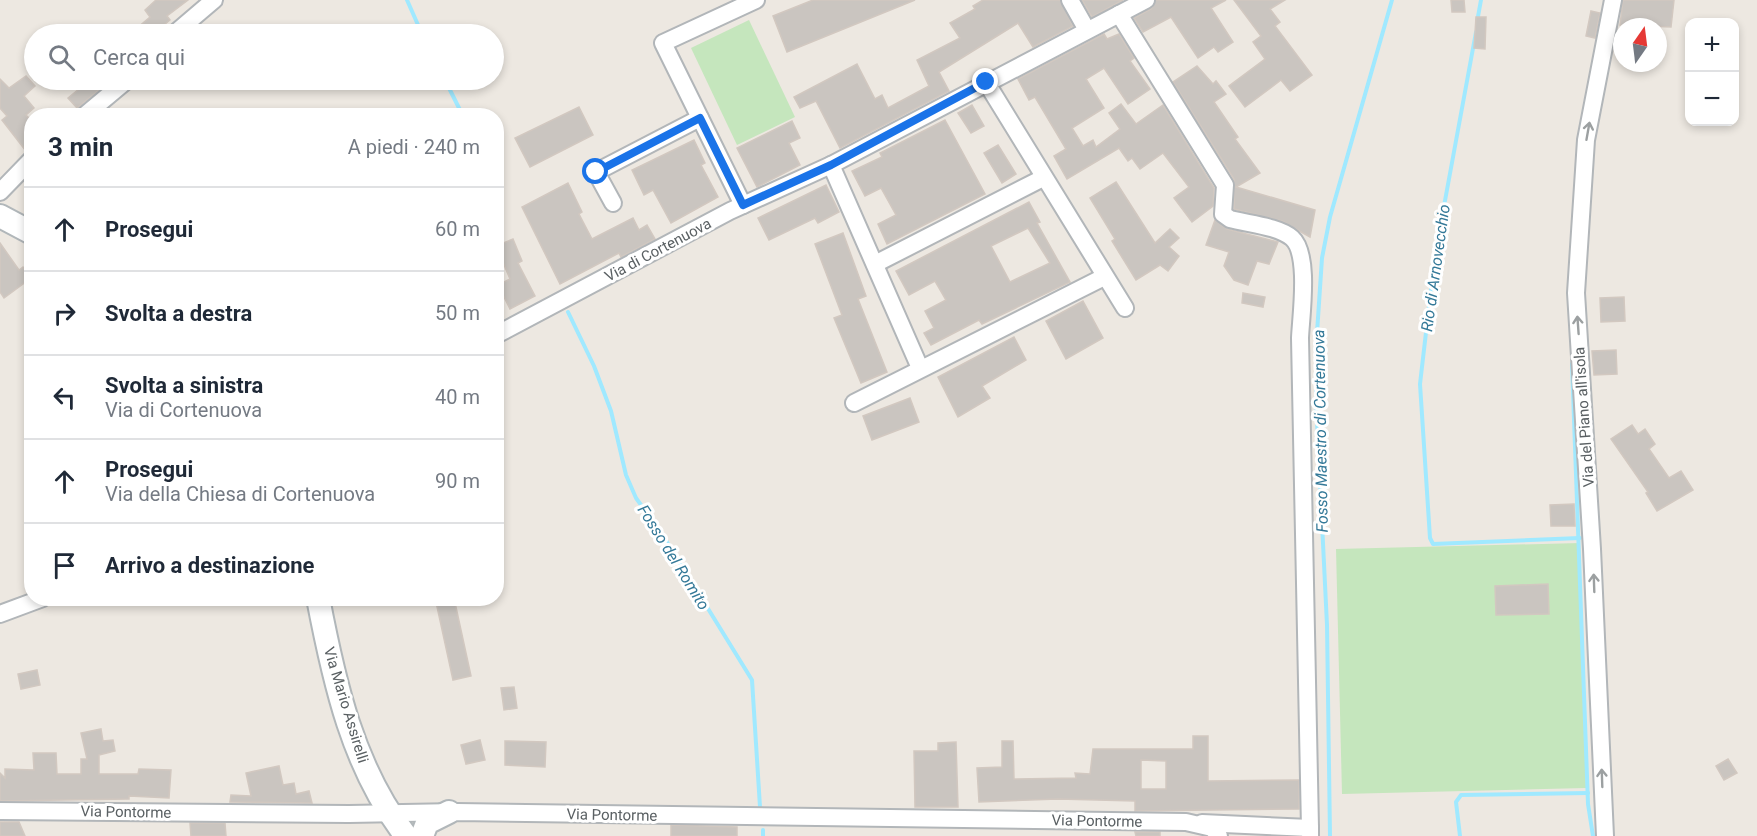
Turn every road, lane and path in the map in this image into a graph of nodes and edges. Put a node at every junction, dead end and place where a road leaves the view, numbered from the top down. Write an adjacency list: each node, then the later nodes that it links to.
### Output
1 (213, 0): 7 (street)
2 (756, 0): 12 (street)
3 (1070, 0): 8 (street)
4 (1146, 0): 6 (street, Via di Cortenuova)
5 (1613, 0): 38 (street, Via del Piano all'isola, one-way to 5)
6 (1119, 14): 8 (street, Via di Cortenuova); 34 (street)
7 (185, 24)
8 (1087, 30): 9 (street, Via di Cortenuova)
9 (986, 82): 14 (street, Via di Cortenuova); 15 (street)
10 (115, 90): 11 (street)
11 (94, 108)
12 (700, 118): 17 (street); 18 (street)
13 (24, 167): 16 (street)
14 (826, 167): 18 (street, Via di Cortenuova); 21 (street)
15 (1043, 178): 21 (street); 22 (street)
16 (0, 192)
17 (613, 203)
18 (743, 205): 24 (street, Via di Cortenuova)
19 (0, 216): 20 (street)
20 (24, 229)
21 (875, 264): 25 (street)
22 (1104, 277): 23 (street); 25 (street)
23 (1125, 308)
24 (504, 331)
25 (920, 368): 26 (street)
26 (854, 403)
27 (24, 605): 29 (street)
28 (320, 606): 32 (street, Via Mario Assirelli)
29 (0, 614)
30 (0, 811): 32 (street, Via Pontorme)
31 (449, 812): 32 (street, Via Pontorme); 33 (street, Via Pontorme); 36 (street)
32 (388, 814): 35 (street, Via Mario Assirelli)
33 (1186, 822): 34 (street); 37 (street, Via Pontorme)
34 (1310, 832)
35 (406, 836)
36 (422, 836)
37 (1219, 836)
38 (1605, 836)

